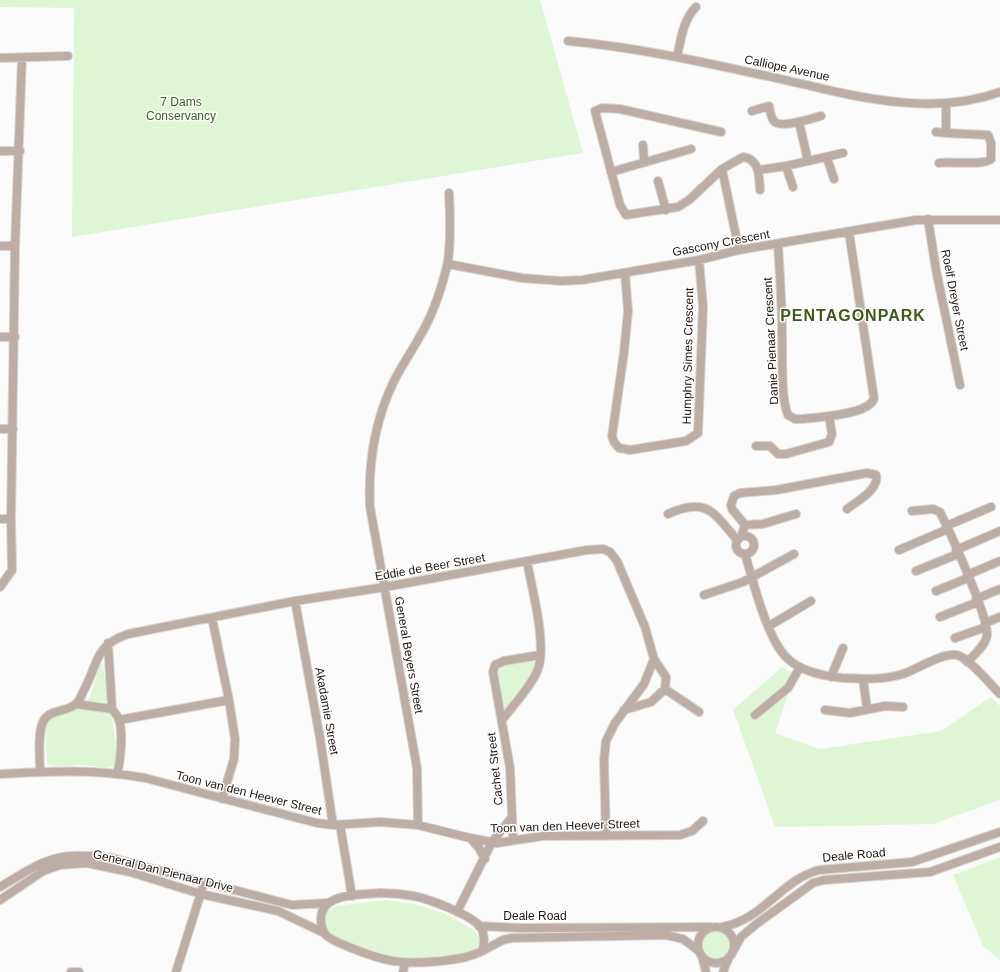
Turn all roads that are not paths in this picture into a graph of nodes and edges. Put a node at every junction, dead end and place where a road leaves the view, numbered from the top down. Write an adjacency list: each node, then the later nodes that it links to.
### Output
1 (696, 7): 4 (street)
2 (568, 41): 4 (street, Calliope Avenue)
3 (68, 56): 6 (street)
4 (677, 57): 8 (street, Calliope Avenue)
5 (0, 58): 6 (street)
6 (22, 58): 18 (street)
7 (1000, 92): 8 (street, Calliope Avenue)
8 (946, 104): 14 (street)
9 (752, 111): 11 (street)
10 (821, 116): 11 (street)
11 (799, 122): 22 (street)
12 (721, 132): 27 (street)
13 (936, 132): 14 (street)
14 (946, 133): 23 (street)
15 (643, 145): 21 (street)
16 (691, 149): 21 (street)
17 (0, 151): 18 (street)
18 (20, 151): 39 (street)
19 (843, 153): 20 (street)
20 (827, 158): 22 (street); 28 (street)
21 (644, 161): 27 (street)
22 (808, 161): 24 (street)
23 (939, 163)
24 (786, 166): 26 (street); 30 (street)
25 (722, 169): 26 (street); 33 (street); 40 (street)
26 (759, 170): 31 (street)
27 (611, 172): 33 (street)
28 (834, 179)
29 (658, 181): 33 (street)
30 (793, 187)
31 (760, 190)
32 (449, 193): 42 (street, General Beyers Street)
33 (666, 210)
34 (928, 218): 35 (street, Gascony Crescent); 36 (street, Gascony Crescent); 46 (street, Roelf Dreyer Street)
35 (1000, 220)
36 (849, 232): 37 (street, Gascony Crescent); 47 (street, Danie Pienaar Crescent)
37 (778, 245): 40 (street, Gascony Crescent); 47 (street, Danie Pienaar Crescent)
38 (0, 246): 39 (street)
39 (15, 246): 45 (street)
40 (739, 250): 41 (street, Gascony Crescent)
41 (699, 260): 43 (street, Gascony Crescent); 43 (street, Humphry Simes Crescent)
42 (448, 264): 43 (street, Gascony Crescent); 72 (street, General Beyers Street)
43 (626, 273)
44 (0, 337): 45 (street)
45 (15, 337): 49 (street)
46 (960, 385)
47 (828, 416): 50 (street)
48 (0, 428): 49 (street)
49 (13, 429): 57 (street)
50 (756, 446)
51 (991, 507): 59 (street)
52 (848, 509): 58 (street)
53 (912, 511): 59 (street)
54 (668, 514): 61 (street)
55 (796, 514): 58 (street)
56 (0, 519): 57 (street)
57 (11, 519): 71 (street)
58 (745, 525): 61 (street)
59 (947, 527): 62 (street); 63 (street)
60 (1000, 531): 63 (street)
61 (739, 539): 64 (street); 64 (street)
62 (899, 550)
63 (957, 552): 68 (street); 69 (street)
64 (745, 554): 70 (street)
65 (794, 554): 70 (street)
66 (1000, 561): 69 (street)
67 (527, 562): 72 (street, Eddie de Beer Street); 87 (street, Cachet Street); 88 (street, Eddie de Beer Street)
68 (916, 571)
69 (967, 576): 74 (street); 76 (street)
70 (752, 577): 75 (street); 83 (street)
71 (0, 586)
72 (385, 587): 77 (street, Eddie de Beer Street); 113 (street, General Beyers Street)
73 (1000, 589): 76 (street)
74 (936, 591)
75 (704, 595)
76 (977, 600): 79 (street); 82 (street)
77 (295, 601): 81 (street, Eddie de Beer Street); 112 (street, Akadamie Street)
78 (811, 601): 83 (street)
79 (940, 616)
80 (1000, 617): 82 (street)
81 (212, 618): 85 (street, Eddie de Beer Street); 95 (street)
82 (986, 625): 84 (street); 89 (street)
83 (769, 626): 90 (street)
84 (956, 638)
85 (108, 643): 96 (street); 98 (street)
86 (843, 648): 91 (street)
87 (540, 655): 105 (street, Cachet Street); 105 (street, Cachet Street)
88 (654, 659): 93 (street); 100 (street)
89 (967, 662): 92 (street); 94 (street)
90 (800, 667): 91 (street); 103 (street)
91 (831, 677): 92 (street)
92 (863, 680): 99 (street)
93 (665, 689): 100 (street); 102 (street)
94 (1000, 694)
95 (229, 700): 104 (street); 109 (street)
96 (76, 704): 98 (street); 106 (street)
97 (903, 707): 99 (street)
98 (112, 709): 104 (street)
99 (867, 709): 101 (street)
100 (624, 710): 115 (street)
101 (825, 710)
102 (700, 712)
103 (756, 715)
104 (119, 720): 107 (street)
105 (502, 720): 110 (street, Cachet Street)
106 (40, 772): 107 (street, Toon van den Heever Street); 108 (street, Toon van den Heever Street)
107 (117, 773): 109 (street, Toon van den Heever Street)
108 (0, 774)
109 (222, 799): 112 (street, Toon van den Heever Street)
110 (512, 817): 118 (street, Cachet Street); 119 (street)
111 (703, 821): 115 (street, Toon van den Heever Street)
112 (337, 825): 113 (street, Toon van den Heever Street); 129 (street, Akadamie Street)
113 (418, 825): 116 (street, Toon van den Heever Street)
114 (1000, 832): 117 (street, Deale Road)
115 (606, 836): 118 (street, Toon van den Heever Street)
116 (470, 838): 119 (street, Toon van den Heever Street); 123 (street)
117 (981, 839): 121 (street); 135 (street, Deale Road)
118 (513, 840): 119 (street, Toon van den Heever Street)
119 (492, 842): 123 (street)
120 (1000, 847): 121 (street, Deale Road)
121 (986, 852): 139 (street, Deale Road)
122 (112, 858): 124 (street); 125 (street, General Dan Pienaar Drive); 126 (street, General Dan Pienaar Drive)
123 (485, 859): 132 (street)
124 (110, 868): 127 (street, General Dan Pienaar Drive); 130 (street, General Dan Pienaar Drive)
125 (204, 883): 127 (street); 131 (street, General Dan Pienaar Drive)
126 (0, 887)
127 (201, 894): 136 (street, General Dan Pienaar Drive); 143 (street)
128 (407, 895): 129 (street, General Dan Pienaar Drive); 132 (street, Deale Road)
129 (352, 896): 131 (street, General Dan Pienaar Drive)
130 (0, 900)
131 (327, 903): 136 (street)
132 (457, 912): 133 (street, Deale Road)
133 (479, 926): 134 (street, Deale Road); 137 (street)
134 (710, 927): 135 (street); 138 (street)
135 (722, 927): 139 (street)
136 (324, 933): 140 (street, General Dan Pienaar Drive)
137 (482, 951): 138 (street, Deale Road); 140 (street, Deale Road)
138 (700, 954): 139 (street); 144 (street)
139 (731, 954): 145 (street, Deale Road)
140 (404, 968)
141 (71, 972): 142 (street)
142 (78, 972)
143 (177, 972)
144 (706, 972)
145 (723, 972)

